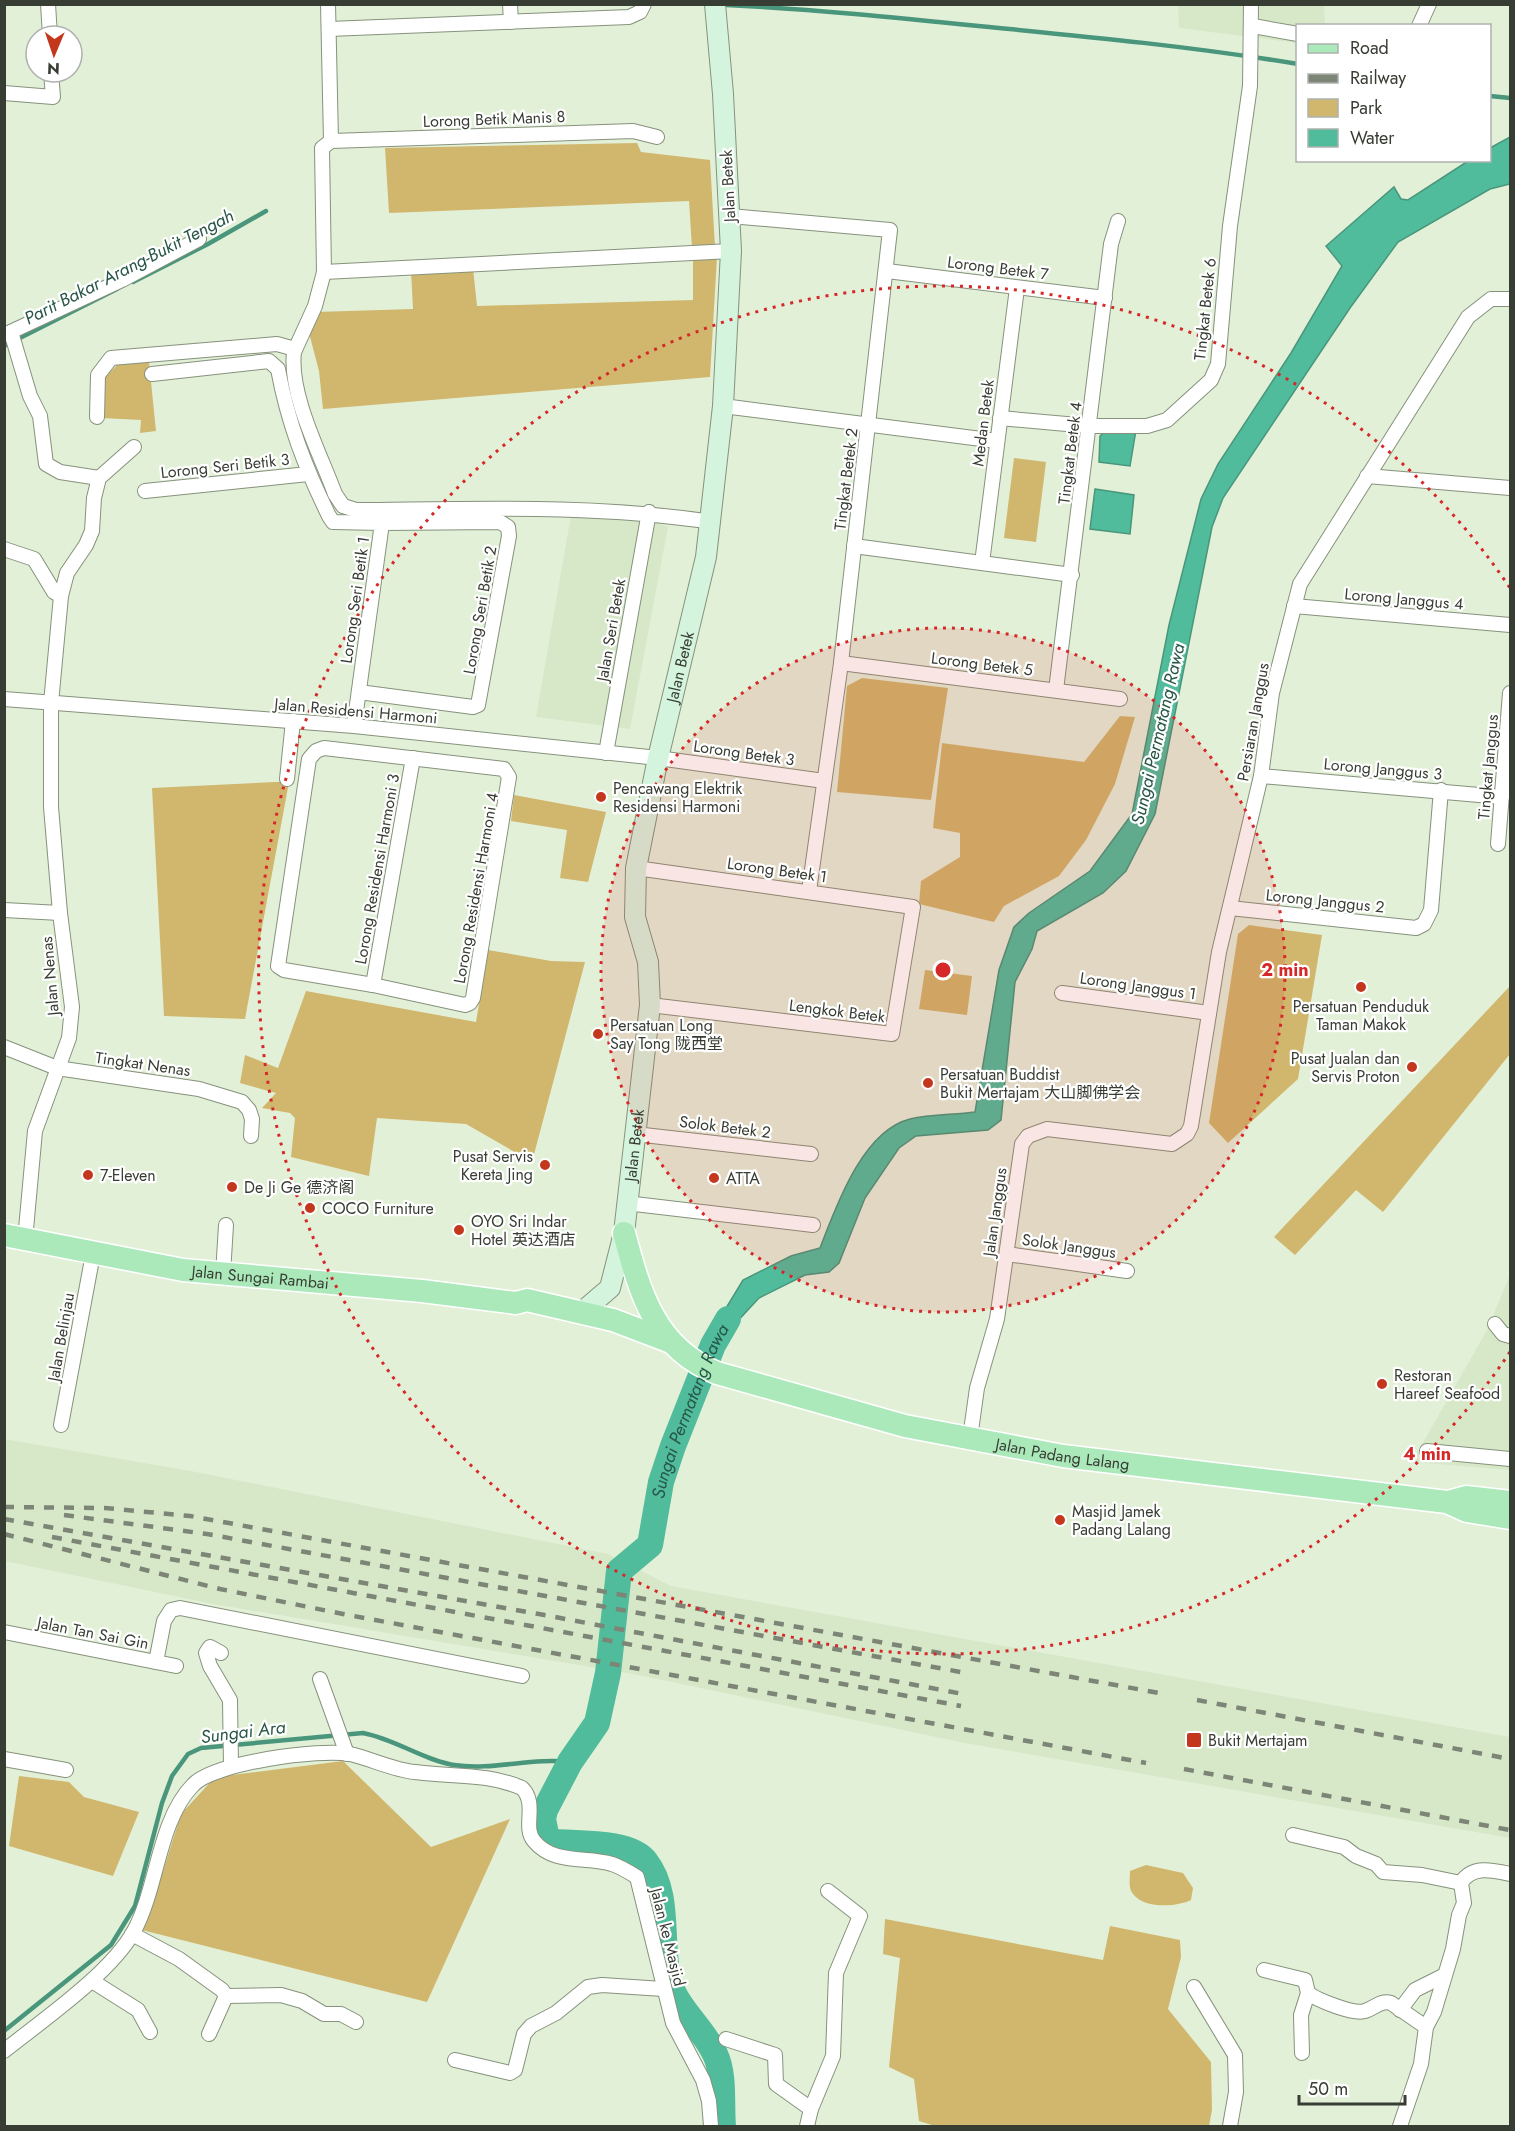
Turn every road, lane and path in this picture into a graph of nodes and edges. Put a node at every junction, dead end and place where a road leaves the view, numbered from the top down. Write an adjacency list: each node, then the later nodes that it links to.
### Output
1 (48, 4): 9 (street)
2 (328, 4): 12 (street)
3 (510, 4): 8 (street)
4 (644, 4): 8 (street)
5 (715, 4): 18 (street, Jalan Betek)
6 (1251, 4): 11 (street, Tingkat Betek 6)
7 (1429, 4): 10 (street)
8 (511, 22): 12 (street)
9 (49, 24)
10 (1420, 24)
11 (1252, 26): 13 (street); 34 (street, Tingkat Betek 6)
12 (329, 29): 17 (street)
13 (1296, 34)
14 (52, 84): 15 (street)
15 (4, 93)
16 (657, 137): 17 (street, Lorong Betik Manis 8)
17 (331, 141): 23 (street)
18 (730, 216): 21 (street, Jalan Betek); 22 (street, Tingkat Betek 2)
19 (1118, 221): 25 (street, Tingkat Betek 4)
20 (199, 239): 27 (street)
21 (731, 251): 23 (street); 30 (street, Jalan Betek)
22 (887, 271): 24 (street, Lorong Betek 7); 33 (street, Tingkat Betek 2)
23 (324, 272): 28 (street)
24 (1017, 288): 25 (street, Lorong Betek 7); 32 (street, Medan Betek)
25 (1105, 298): 34 (street, Tingkat Betek 4)
26 (1510, 299): 38 (street, Persiaran Janggus)
27 (9, 335): 39 (street)
28 (295, 349): 31 (street); 42 (street)
29 (152, 374): 37 (street, Lorong Seri Betik 1)
30 (723, 406): 33 (street); 43 (street, Jalan Betek)
31 (97, 417)
32 (1000, 418): 34 (street, Tingkat Betek 6); 35 (street, Medan Betek)
33 (869, 425): 35 (street); 45 (street, Tingkat Betek 2)
34 (1089, 426): 48 (street, Tingkat Betek 4)
35 (997, 441): 47 (street, Medan Betek)
36 (134, 447): 39 (street)
37 (308, 474): 41 (street, Lorong Seri Betik 3); 44 (street, Lorong Seri Betik 1)
38 (1366, 476): 40 (street); 50 (street, Persiaran Janggus)
39 (99, 478): 49 (street, Jalan Nenas)
40 (1510, 488)
41 (145, 491)
42 (649, 512): 43 (street); 62 (street, Jalan Seri Betek)
43 (712, 522): 64 (street, Jalan Betek)
44 (382, 523): 54 (street, Lorong Seri Betik 1); 54 (street, Lorong Seri Betik 2)
45 (854, 546): 47 (street); 52 (street, Tingkat Betek 2)
46 (4, 549): 49 (street)
47 (982, 563): 48 (street)
48 (1072, 575): 53 (street, Tingkat Betek 4)
49 (61, 596): 58 (street, Jalan Nenas)
50 (1294, 606): 51 (street, Lorong Janggus 4); 66 (street, Persiaran Janggus)
51 (1510, 625)
52 (841, 663): 53 (street, Lorong Betek 5); 68 (street, Tingkat Betek 2)
53 (1056, 690): 57 (street, Lorong Betek 5)
54 (359, 692): 60 (street, Lorong Seri Betik 1)
55 (1510, 693): 70 (street, Tingkat Janggus)
56 (4, 699): 58 (street, Jalan Residensi Harmoni)
57 (1120, 699)
58 (51, 703): 59 (street, Jalan Residensi Harmoni); 77 (street, Jalan Nenas)
59 (293, 722): 60 (street, Jalan Residensi Harmoni); 67 (street)
60 (354, 726): 61 (street, Jalan Residensi Harmoni)
61 (477, 739): 62 (street, Jalan Residensi Harmoni); 65 (street)
62 (606, 753): 64 (street, Jalan Residensi Harmoni)
63 (413, 758): 65 (street); 78 (street, Lorong Residensi Harmoni 3); 78 (street)
64 (658, 758): 68 (street, Lorong Betek 3); 72 (street, Jalan Betek)
65 (474, 761): 78 (street, Lorong Residensi Harmoni 4)
66 (1261, 776): 69 (street, Lorong Janggus 3); 75 (street, Persiaran Janggus)
67 (287, 778)
68 (824, 781): 73 (street, Tingkat Betek 2)
69 (1441, 790): 70 (street, Lorong Janggus 3); 75 (street, Lorong Janggus 2)
70 (1502, 797): 71 (street, Tingkat Janggus)
71 (1498, 844)
72 (636, 868): 73 (street, Lorong Betek 1); 80 (street, Jalan Betek)
73 (809, 891): 74 (street, Lorong Betek 1)
74 (913, 907): 80 (street, Lengkok Betek)
75 (1230, 908): 81 (street, Persiaran Janggus)
76 (4, 910): 77 (street)
77 (60, 913): 83 (street, Jalan Nenas)
78 (373, 985)
79 (1062, 993): 81 (street, Lorong Janggus 1)
80 (650, 1005): 84 (street, Jalan Betek)
81 (1209, 1012): 86 (street, Persiaran Janggus)
82 (4, 1047): 83 (street, Tingkat Nenas)
83 (57, 1068): 85 (street, Tingkat Nenas); 92 (street, Jalan Nenas)
84 (634, 1134): 87 (street, Solok Betek 2); 88 (street, Jalan Betek)
85 (252, 1136)
86 (1172, 1144): 94 (street, Jalan Janggus)
87 (811, 1154)
88 (626, 1203): 90 (street); 91 (street, Jalan Betek)
89 (226, 1225): 96 (street)
90 (813, 1225)
91 (624, 1233): 98 (street, Jalan Betek); 102 (main road)
92 (15, 1238): 93 (main road, Jalan Sungai Rambai)
93 (93, 1254): 96 (main road, Jalan Sungai Rambai); 103 (street, Jalan Belinjau)
94 (1007, 1254): 95 (street, Solok Janggus); 104 (street, Jalan Janggus)
95 (1127, 1271)
96 (223, 1274): 97 (main road, Jalan Sungai Rambai)
97 (516, 1303): 98 (main road, Jalan Sungai Rambai); 100 (main road, Jalan Sungai Rambai)
98 (582, 1312): 102 (main road, Jalan Sungai Rambai)
99 (1495, 1324): 101 (street)
100 (607, 1331): 102 (main road, Jalan Padang Lalang)
101 (1510, 1336)
102 (684, 1354): 104 (main road, Jalan Padang Lalang)
103 (61, 1425)
104 (970, 1438): 107 (main road, Jalan Padang Lalang)
105 (1427, 1451): 106 (street)
106 (1510, 1459)
107 (1447, 1502): 108 (main road, Jalan Padang Lalang); 109 (main road, Jalan Padang Lalang)
108 (1510, 1502)
109 (1510, 1518)
110 (4, 1632): 112 (street, Jalan Tan Sai Gin)
111 (221, 1653): 118 (street)
112 (156, 1662): 113 (street, Jalan Tan Sai Gin); 114 (street)
113 (176, 1666)
114 (522, 1676)
115 (320, 1679): 116 (street)
116 (346, 1750): 118 (street, Jalan ke Masjid); 129 (street, Jalan ke Masjid)
117 (4, 1759): 119 (street)
118 (230, 1764): 124 (street, Jalan ke Masjid)
119 (66, 1770)
120 (1293, 1835): 122 (street)
121 (1510, 1874): 122 (street)
122 (1461, 1884): 126 (street)
123 (828, 1891): 141 (street)
124 (132, 1934): 127 (street, Jalan ke Masjid); 131 (street)
125 (1264, 1970): 130 (street)
126 (1443, 1976): 132 (street); 134 (street)
127 (92, 1981): 135 (street); 138 (street, Jalan ke Masjid)
128 (1194, 1987): 144 (street)
129 (663, 1989): 140 (street); 142 (street, Jalan ke Masjid)
130 (1308, 1993): 132 (street); 139 (street)
131 (226, 1996): 133 (street); 136 (street)
132 (1400, 2010): 134 (street)
133 (356, 2022)
134 (1426, 2027): 145 (street)
135 (150, 2032)
136 (209, 2034)
137 (726, 2039): 141 (street)
138 (4, 2051)
139 (1302, 2053)
140 (455, 2060)
141 (811, 2109): 143 (street)
142 (711, 2127)
143 (807, 2127)
144 (1230, 2127)
145 (1400, 2127)

